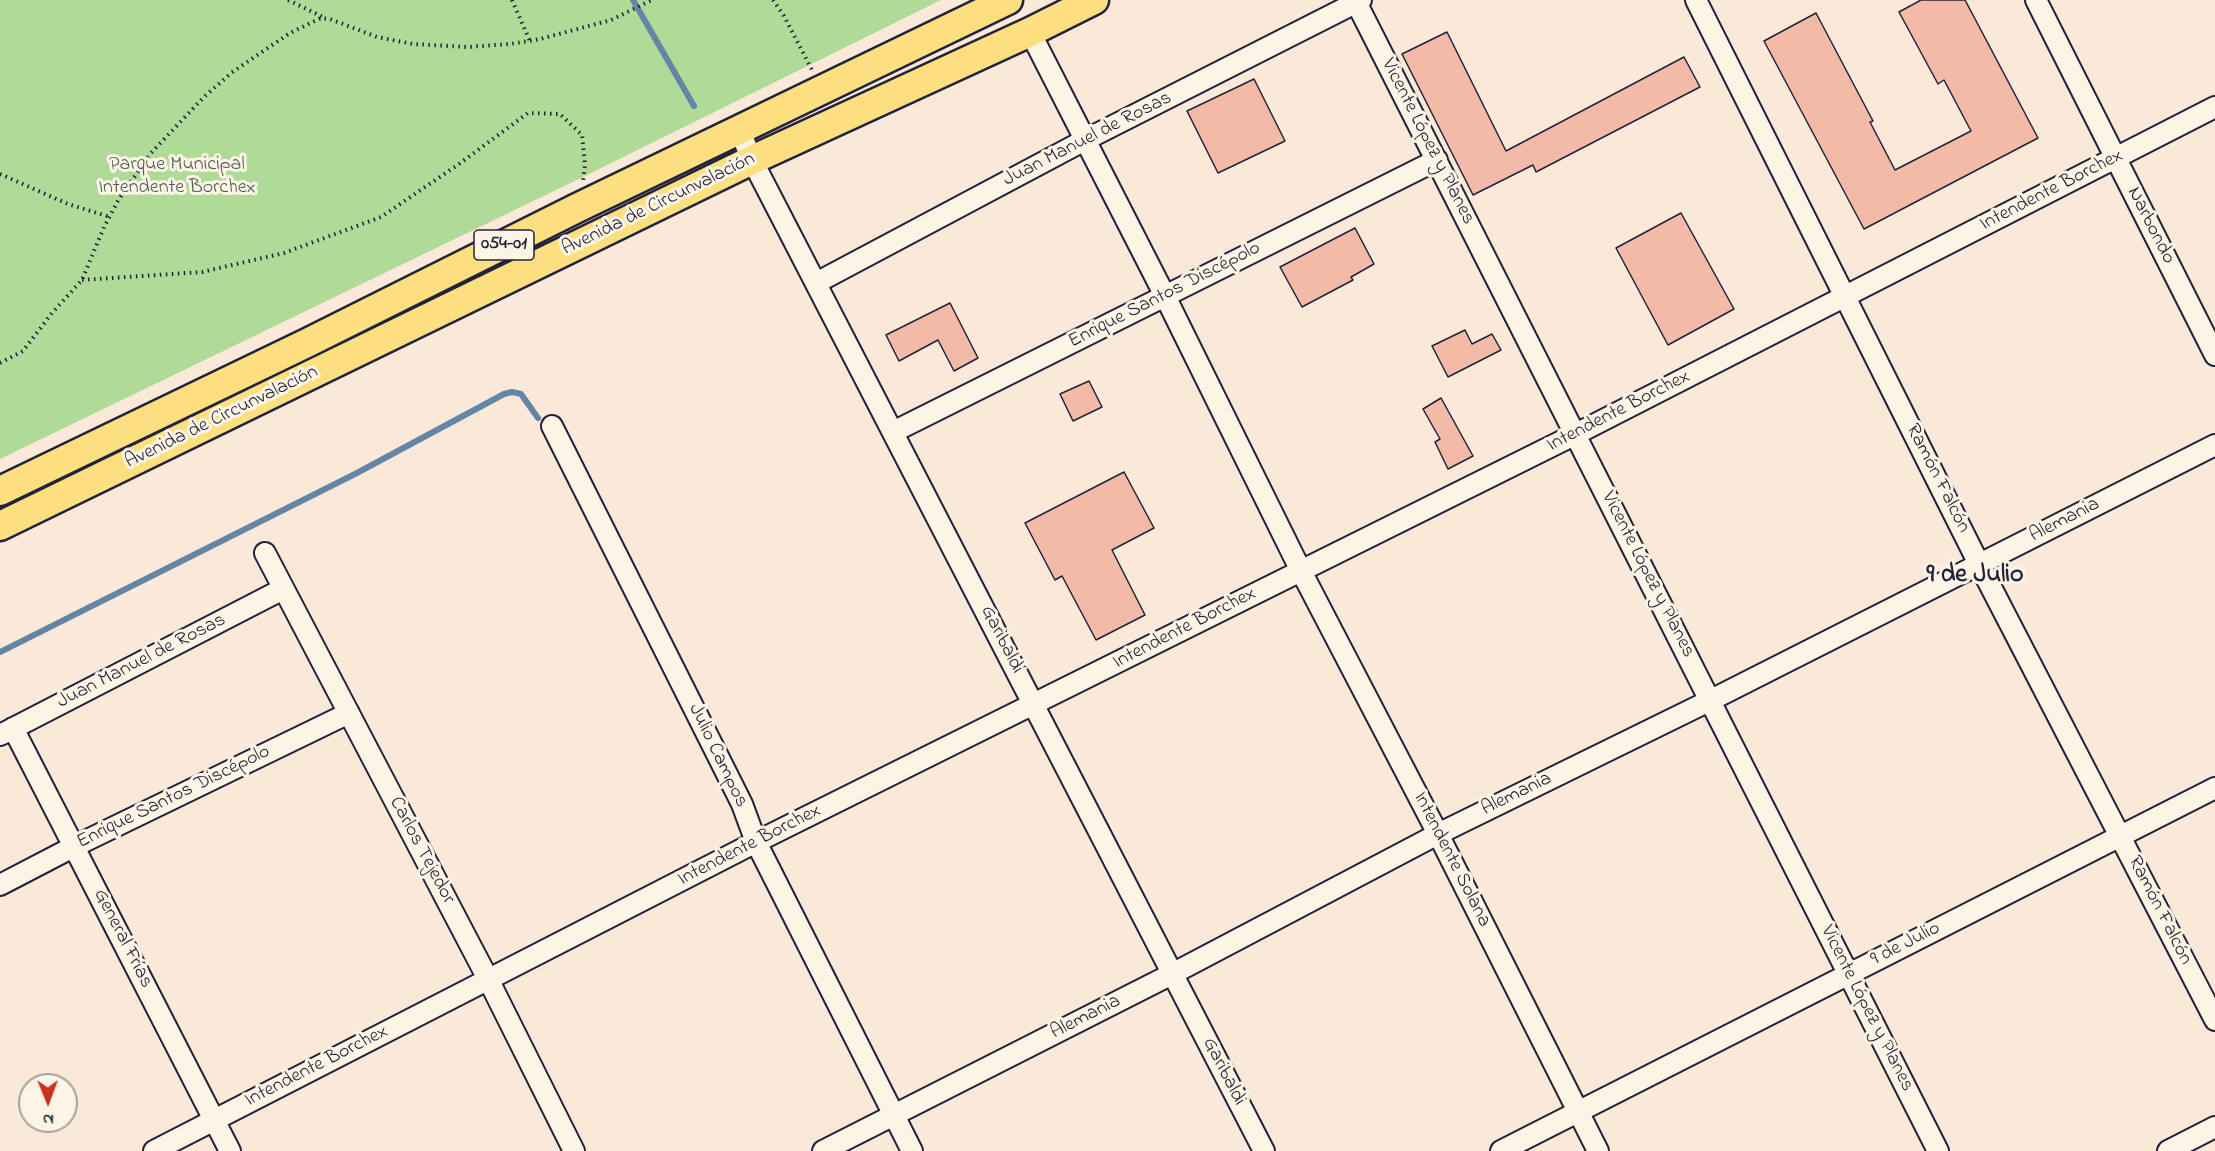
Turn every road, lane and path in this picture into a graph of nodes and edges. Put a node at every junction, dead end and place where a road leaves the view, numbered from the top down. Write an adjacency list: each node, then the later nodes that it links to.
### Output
1 (288, 0): 10 (path)
2 (512, 0): 12 (path)
3 (652, 0): 12 (path)
4 (773, 0): 13 (path)
5 (1008, 0): 15 (highway, Avenida de Circunvalación / 054-01)
6 (1094, 0): 11 (highway, Avenida de Circunvalación / 054-01)
7 (1696, 0): 26 (street, Ramón Falcón)
8 (2036, 0): 17 (street, Narbondo)
9 (1358, 1): 16 (street, Juan Manuel de Rosas); 19 (street, Vicente López y Planes)
10 (328, 19): 12 (path); 22 (path)
11 (1030, 32): 16 (street, Intendente Solana); 18 (highway, Avenida de Circunvalación / 054-01)
12 (530, 41)
13 (813, 71)
14 (2215, 107): 17 (street, Intendente Borchex)
15 (739, 129): 18 (street, Garibaldi); 21 (highway, Avenida de Circunvalación / 054-01)
16 (1085, 140): 24 (street, Juan Manuel de Rosas); 25 (street, Intendente Solana)
17 (2115, 158): 26 (street, Intendente Borchex); 27 (street, Narbondo)
18 (752, 160): 24 (street, Garibaldi); 34 (highway, Avenida de Circunvalación / 054-01)
19 (1437, 160): 25 (street, Enrique Santos Discépolo); 31 (street, Vicente López y Planes)
20 (0, 174): 22 (path)
21 (577, 208): 23 (path); 33 (highway, Avenida de Circunvalación / 054-01)
22 (110, 217): 23 (path)
23 (82, 280): 28 (path)
24 (816, 283): 30 (street, Garibaldi)
25 (1165, 296): 30 (street, Enrique Santos Discépolo); 37 (street, Intendente Solana)
26 (1845, 296): 31 (street, Intendente Borchex); 36 (street, Ramón Falcón)
27 (2215, 356)
28 (0, 363)
29 (552, 426): 46 (street, Julio Campos)
30 (893, 432): 40 (street, Garibaldi)
31 (1576, 434): 37 (street, Intendente Borchex); 39 (street, Vicente López y Planes)
32 (2215, 445): 36 (street, Alemania)
33 (0, 491)
34 (0, 526)
35 (265, 553): 38 (street, Carlos Tejedor)
36 (1979, 564): 39 (street, Alemania); 45 (street, Ramón Falcón)
37 (1301, 571): 40 (street, Intendente Borchex); 44 (street, Intendente Solana)
38 (283, 589): 41 (street, Carlos Tejedor); 42 (street, Juan Manuel de Rosas)
39 (1711, 700): 44 (street, Alemania); 50 (street, Vicente López y Planes)
40 (1034, 705): 46 (street, Intendente Borchex); 49 (street, Garibaldi)
41 (349, 713): 47 (street, Enrique Santos Discépolo); 51 (street, Carlos Tejedor)
42 (7, 731): 47 (street, General Frías)
43 (2215, 788): 45 (street, 9 de Julio)
44 (1438, 834): 49 (street, Alemania); 53 (street, Intendente Solana)
45 (2120, 836): 50 (street, 9 de Julio); 52 (street, Ramón Falcón)
46 (756, 842): 51 (street, Intendente Borchex); 54 (street, Julio Campos)
47 (75, 846): 48 (street, Enrique Santos Discépolo); 55 (street, General Frías)
48 (0, 885)
49 (1172, 974): 54 (street, Alemania); 62 (street, Garibaldi)
50 (1849, 974): 53 (street, 9 de Julio); 65 (street, Vicente López y Planes)
51 (488, 978): 55 (street, Intendente Borchex); 59 (street, Carlos Tejedor)
52 (2215, 1020)
53 (1578, 1112): 63 (street, 9 de Julio); 64 (street, Intendente Solana)
54 (894, 1115): 60 (street, Alemania); 61 (street, Julio Campos)
55 (214, 1120): 57 (street, Intendente Borchex); 58 (street, General Frías)
56 (2215, 1127): 66 (street)
57 (154, 1151)
58 (230, 1151)
59 (574, 1151)
60 (823, 1151)
61 (912, 1151)
62 (1264, 1151)
63 (1501, 1151)
64 (1598, 1151)
65 (1938, 1151)
66 (2168, 1151)

